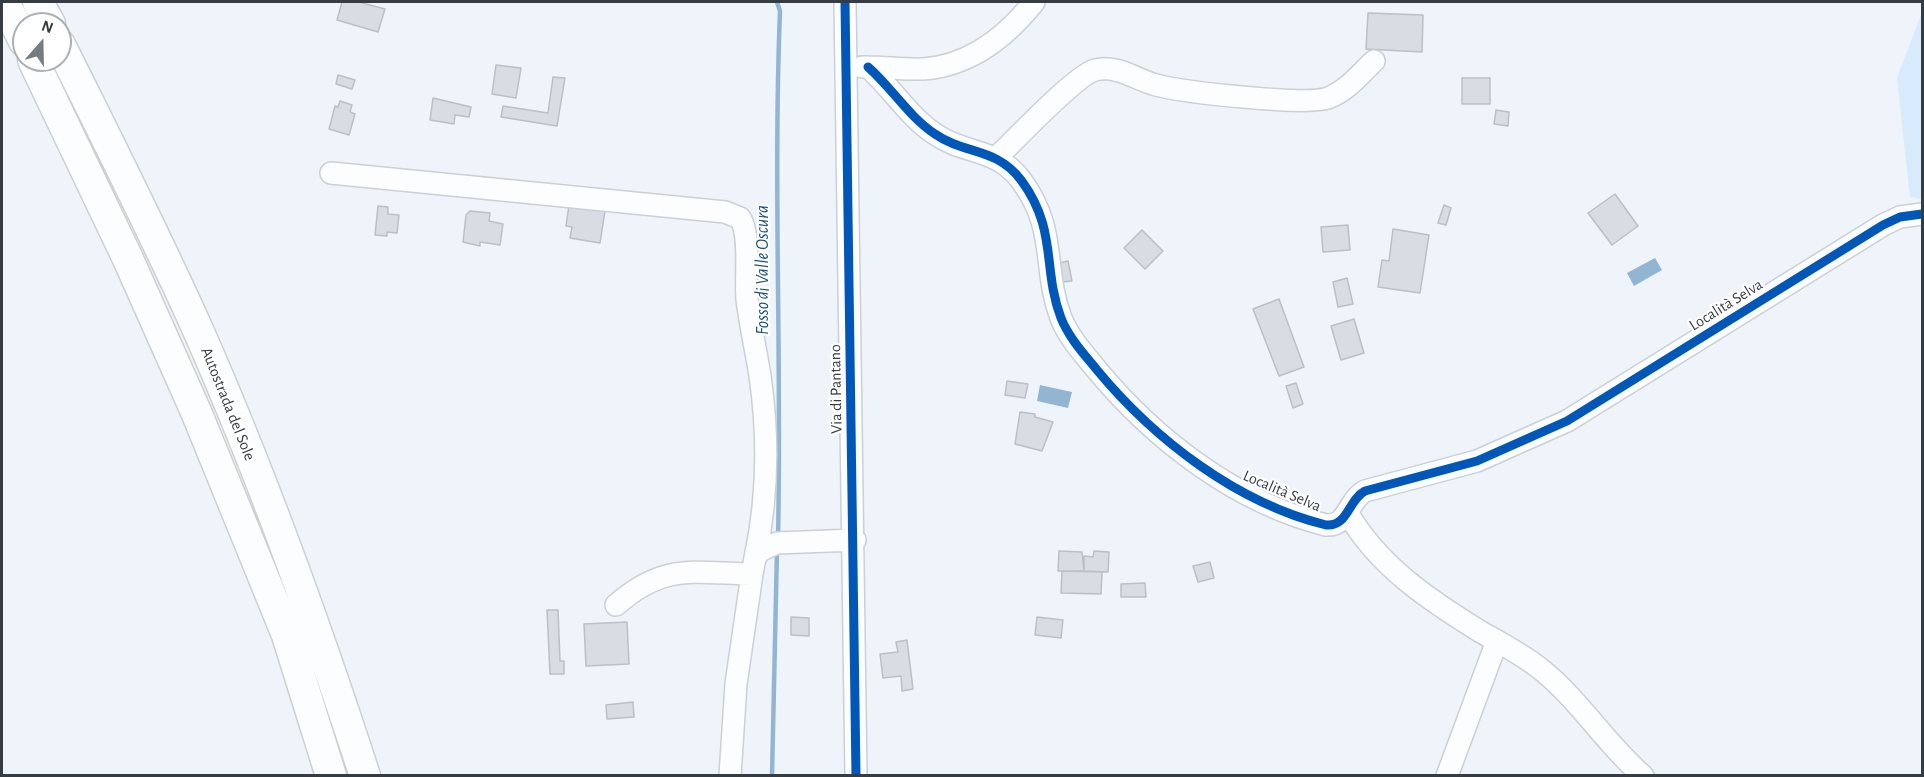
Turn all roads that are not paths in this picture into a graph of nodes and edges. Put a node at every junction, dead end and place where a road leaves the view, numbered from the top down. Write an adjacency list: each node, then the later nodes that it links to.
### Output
1 (4, 2): 4 (highway)
2 (845, 2): 8 (street, Via di Pantano)
3 (1034, 2): 6 (street)
4 (12, 18)
5 (1374, 61): 10 (street)
6 (868, 67): 8 (street); 10 (street, Località Selva)
7 (72, 69): 19 (highway, Autostrada del Sole)
8 (845, 69): 14 (street, Via di Pantano)
9 (39, 72): 18 (highway, Autostrada del Sole)
10 (997, 157): 13 (street, Località Selva)
11 (331, 173): 15 (street)
12 (1923, 214): 13 (street, Località Selva)
13 (1347, 512): 17 (street)
14 (855, 540): 15 (street); 21 (street, Via di Pantano)
15 (753, 566): 16 (street); 20 (street)
16 (616, 605)
17 (1497, 641): 22 (street); 23 (street)
18 (331, 776)
19 (365, 776)
20 (730, 776)
21 (856, 776)
22 (1447, 776)
23 (1644, 776)

